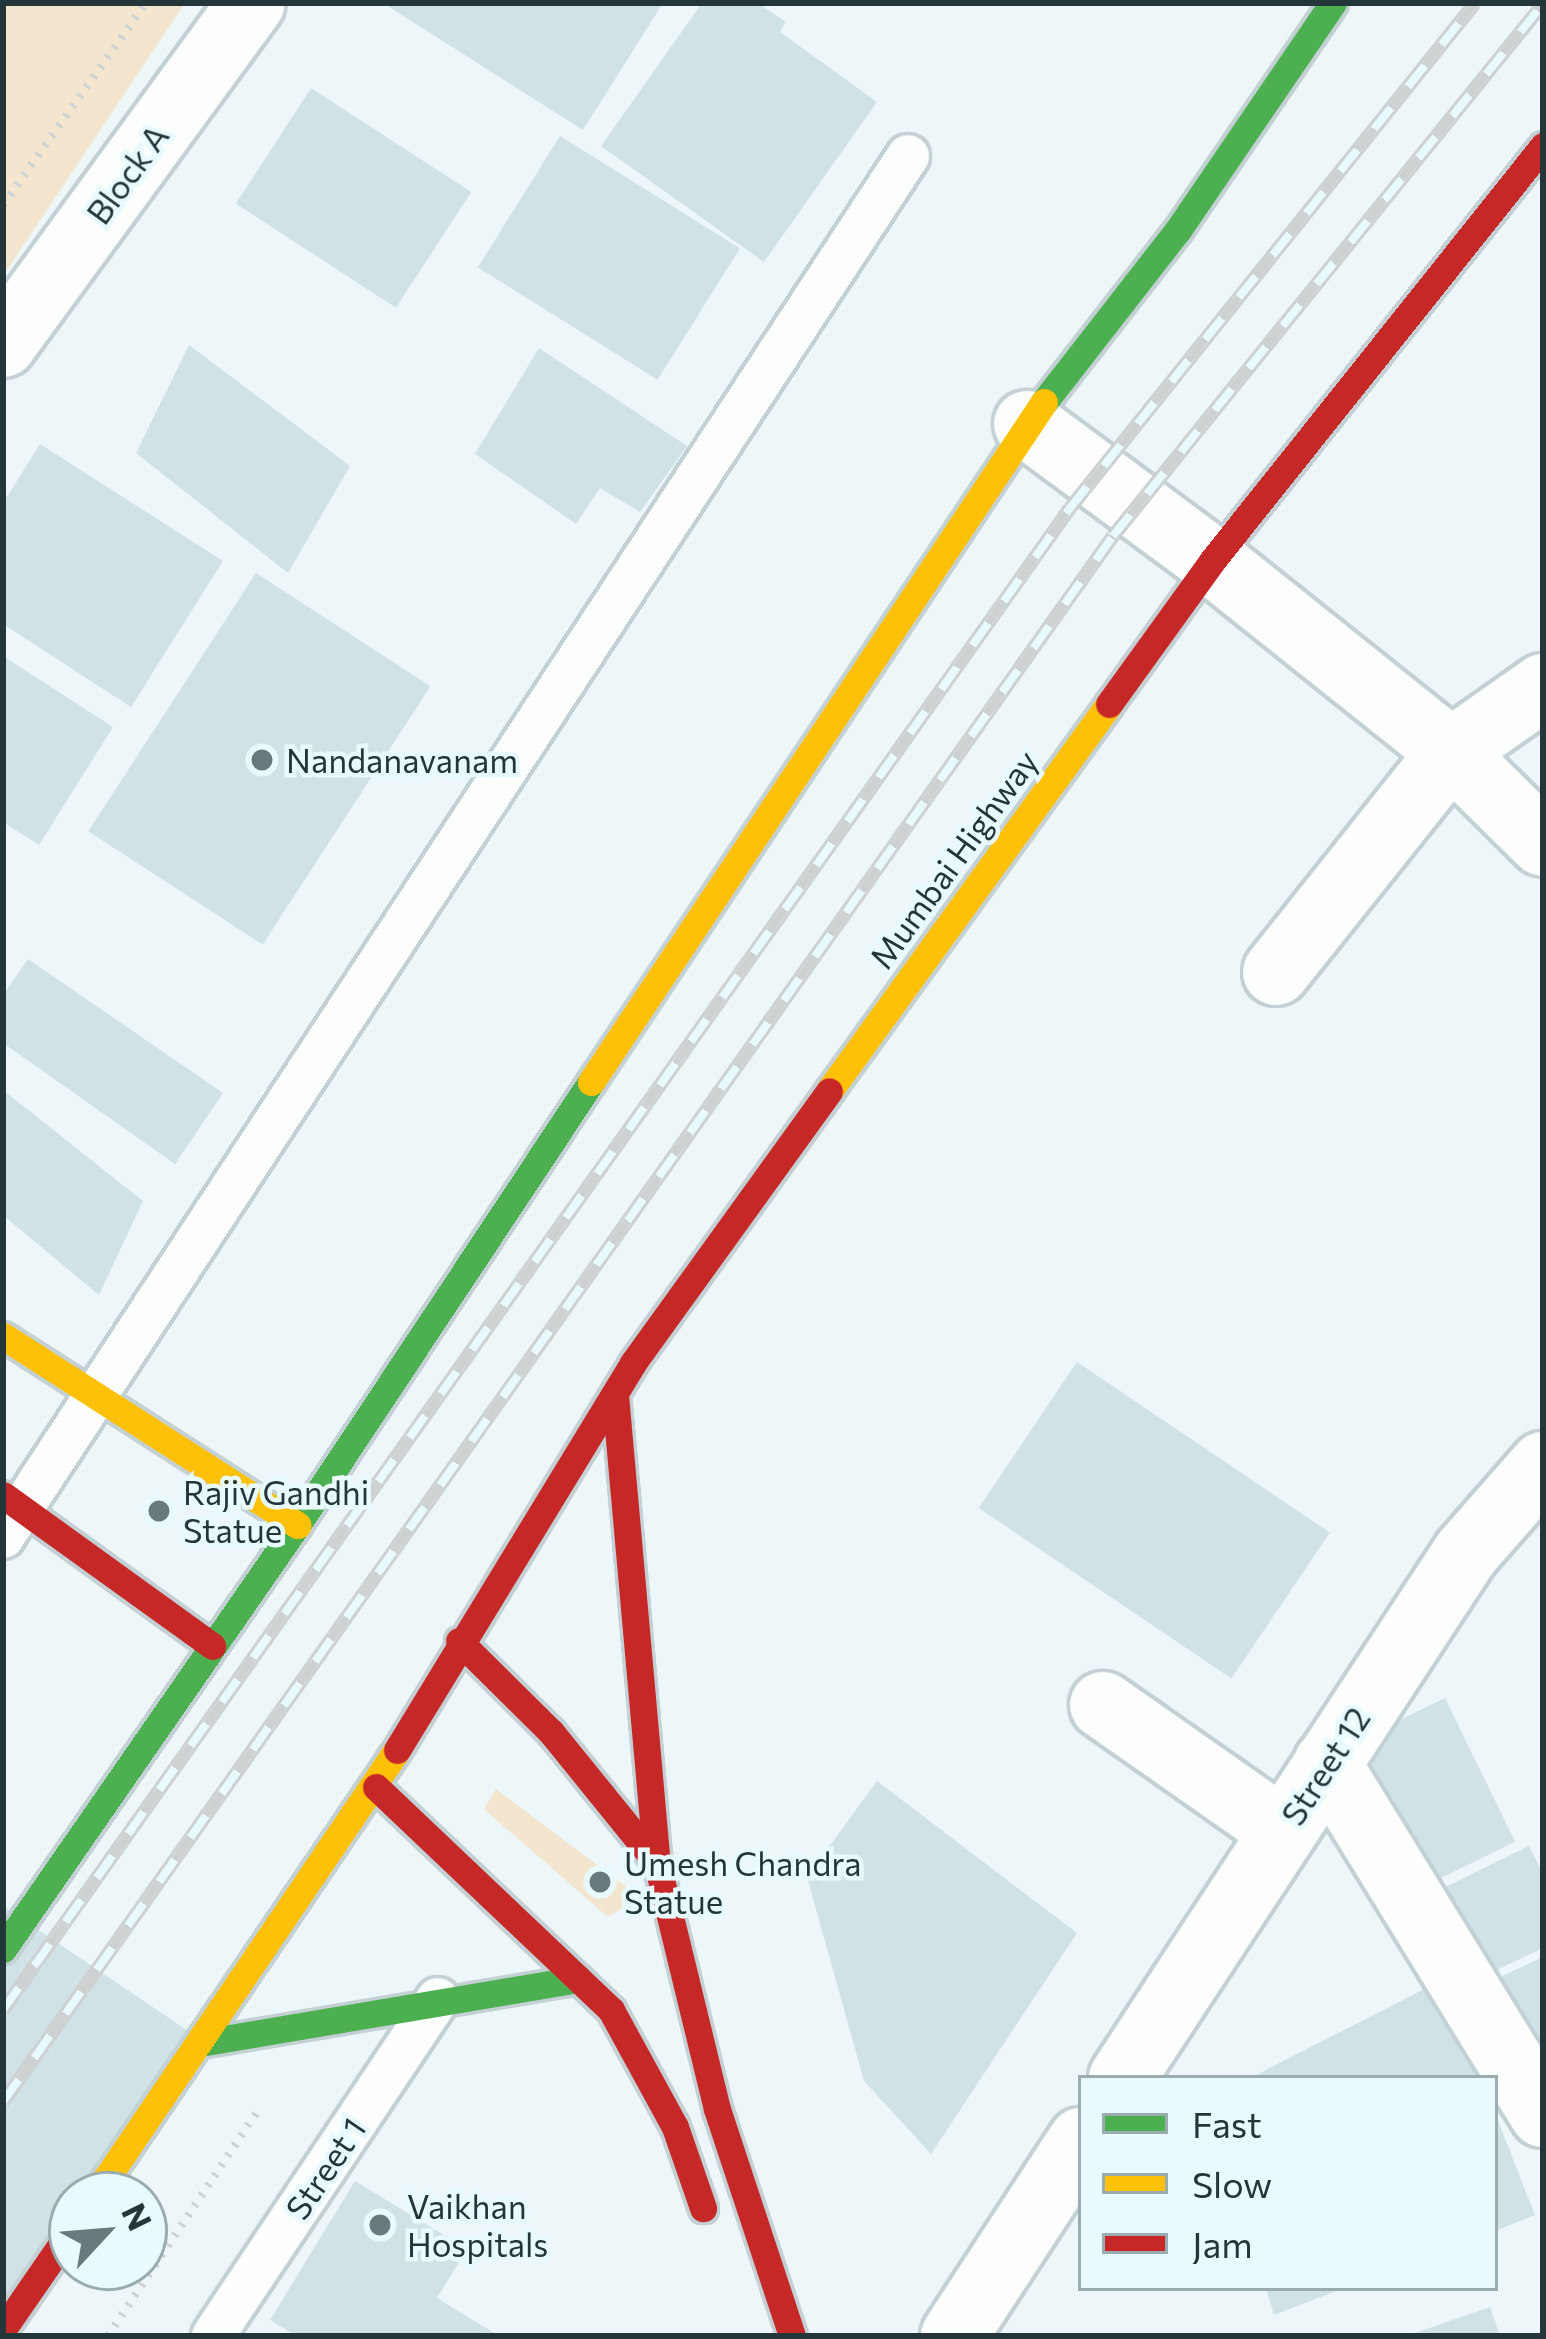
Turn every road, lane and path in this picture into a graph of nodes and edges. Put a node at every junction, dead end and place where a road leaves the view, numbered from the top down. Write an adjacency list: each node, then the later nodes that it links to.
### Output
1 (146, 3): 6 (path)
2 (252, 3): 7 (street, Block A)
3 (1333, 3): 8 (main road)
4 (1543, 146): 9 (main road, Mumbai Highway)
5 (908, 156): 16 (lane)
6 (3, 205)
7 (3, 344)
8 (1027, 424): 9 (street); 19 (main road)
9 (1212, 561): 11 (street); 15 (main road, Mumbai Highway)
10 (1543, 687): 11 (street)
11 (1451, 752): 12 (street); 13 (street)
12 (1543, 843)
13 (1276, 972)
14 (3, 1336): 16 (main road)
15 (615, 1395): 20 (main road, Mumbai Highway); 26 (main road)
16 (98, 1398): 18 (lane); 19 (main road)
17 (1543, 1465): 23 (street, Street 12)
18 (9, 1514): 21 (main road)
19 (297, 1526): 21 (main road)
20 (459, 1641): 24 (main road, Mumbai Highway); 26 (main road)
21 (212, 1646): 27 (main road)
22 (1103, 1705): 25 (street)
23 (1327, 1763): 25 (street, Street 12); 33 (street)
24 (376, 1787): 28 (main road); 31 (main road, Mumbai Highway)
25 (1283, 1831): 32 (street, Street 12)
26 (657, 1863): 41 (main road)
27 (3, 1948)
28 (579, 1979): 29 (main road); 36 (main road)
29 (438, 1999): 30 (main road); 40 (lane, Street 1)
30 (314, 2021): 31 (main road); 39 (path)
31 (200, 2043): 35 (main road, Mumbai Highway)
32 (1124, 2075)
33 (1543, 2114)
34 (1078, 2145): 42 (street)
35 (112, 2171)
36 (712, 2232)
37 (48, 2264): 38 (main road)
38 (3, 2329)
39 (108, 2336)
40 (213, 2336)
41 (791, 2336)
42 (954, 2336)

